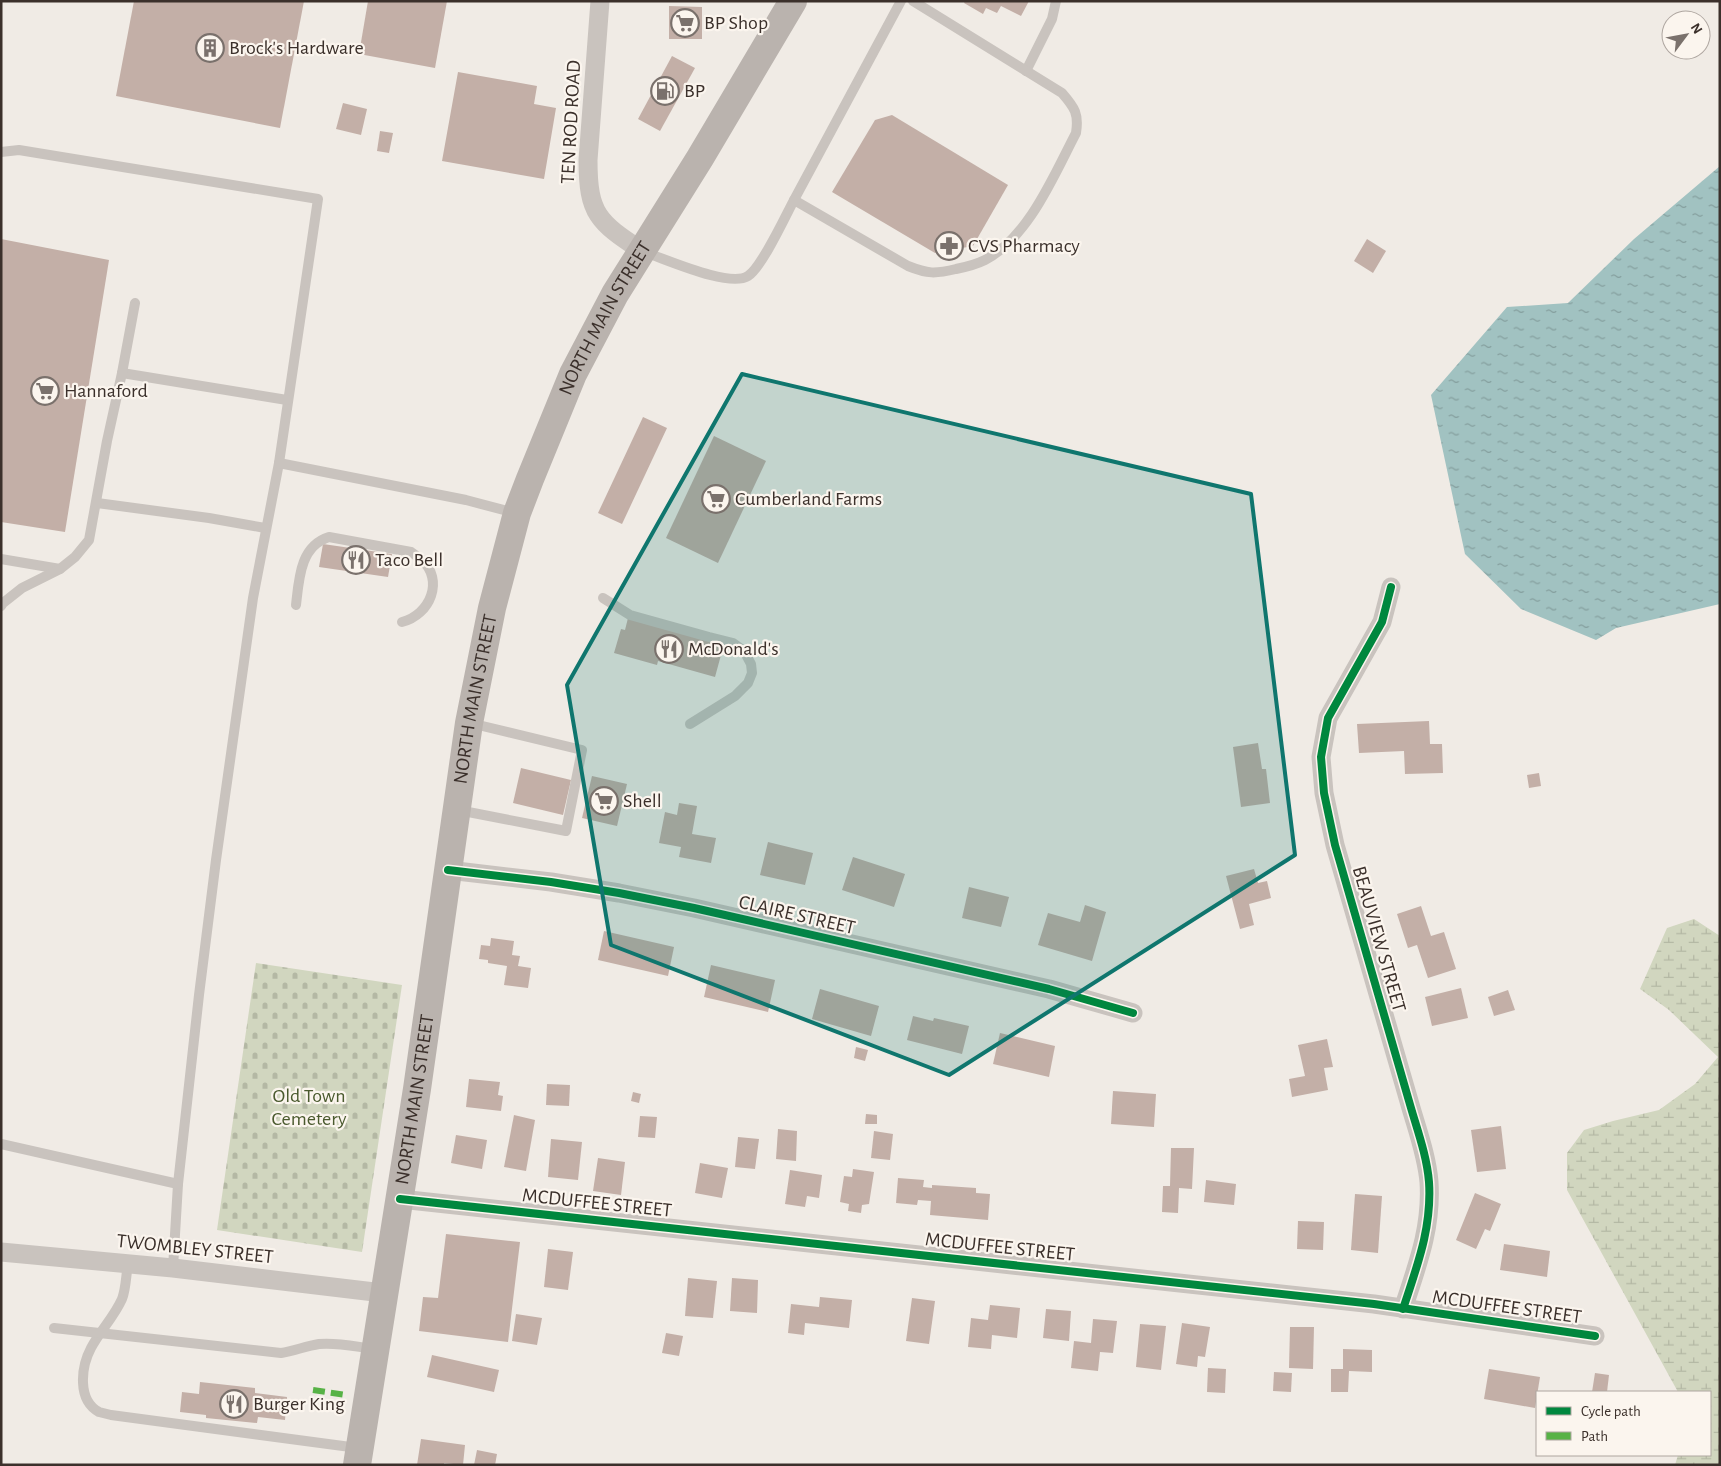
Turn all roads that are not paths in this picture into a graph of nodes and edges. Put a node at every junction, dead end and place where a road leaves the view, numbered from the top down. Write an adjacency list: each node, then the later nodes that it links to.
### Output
1 (600, 1): 9 (street, TEN ROD ROAD)
2 (793, 1): 9 (main road, NORTH MAIN STREET)
3 (901, 1): 8 (lane)
4 (913, 1): 6 (lane)
5 (1056, 1): 6 (lane)
6 (1026, 71): 8 (lane)
7 (1, 152): 12 (lane)
8 (794, 200): 9 (lane)
9 (642, 251): 15 (main road, NORTH MAIN STREET)
10 (135, 302): 11 (lane)
11 (122, 373): 12 (lane); 14 (lane)
12 (287, 400): 13 (lane)
13 (279, 463): 15 (lane); 16 (lane)
14 (97, 503): 16 (lane); 18 (lane)
15 (517, 513): 24 (main road, NORTH MAIN STREET)
16 (265, 528): 30 (lane)
17 (1, 559): 18 (lane)
18 (60, 569): 22 (lane)
19 (1391, 586): 36 (street, BEAUVIEW STREET)
20 (603, 598): 25 (lane)
21 (296, 605): 23 (lane)
22 (1, 606)
23 (402, 622)
24 (469, 723): 26 (main road, NORTH MAIN STREET); 26 (lane)
25 (690, 724)
26 (457, 809): 27 (main road, NORTH MAIN STREET)
27 (448, 870): 28 (street, CLAIRE STREET); 31 (main road, NORTH MAIN STREET)
28 (1134, 1013)
29 (1, 1144): 30 (lane)
30 (178, 1184): 34 (lane)
31 (400, 1199): 35 (main road, NORTH MAIN STREET); 36 (street, MCDUFFEE STREET)
32 (1, 1252): 33 (street, TWOMBLEY STREET)
33 (128, 1264): 34 (street, TWOMBLEY STREET); 38 (lane)
34 (173, 1268): 35 (street, TWOMBLEY STREET)
35 (383, 1293): 40 (main road, NORTH MAIN STREET)
36 (1404, 1309): 39 (street, MCDUFFEE STREET)
37 (54, 1328): 38 (lane)
38 (101, 1333): 40 (lane); 41 (lane)
39 (1595, 1336)
40 (374, 1349): 41 (main road, NORTH MAIN STREET)
41 (358, 1457)

